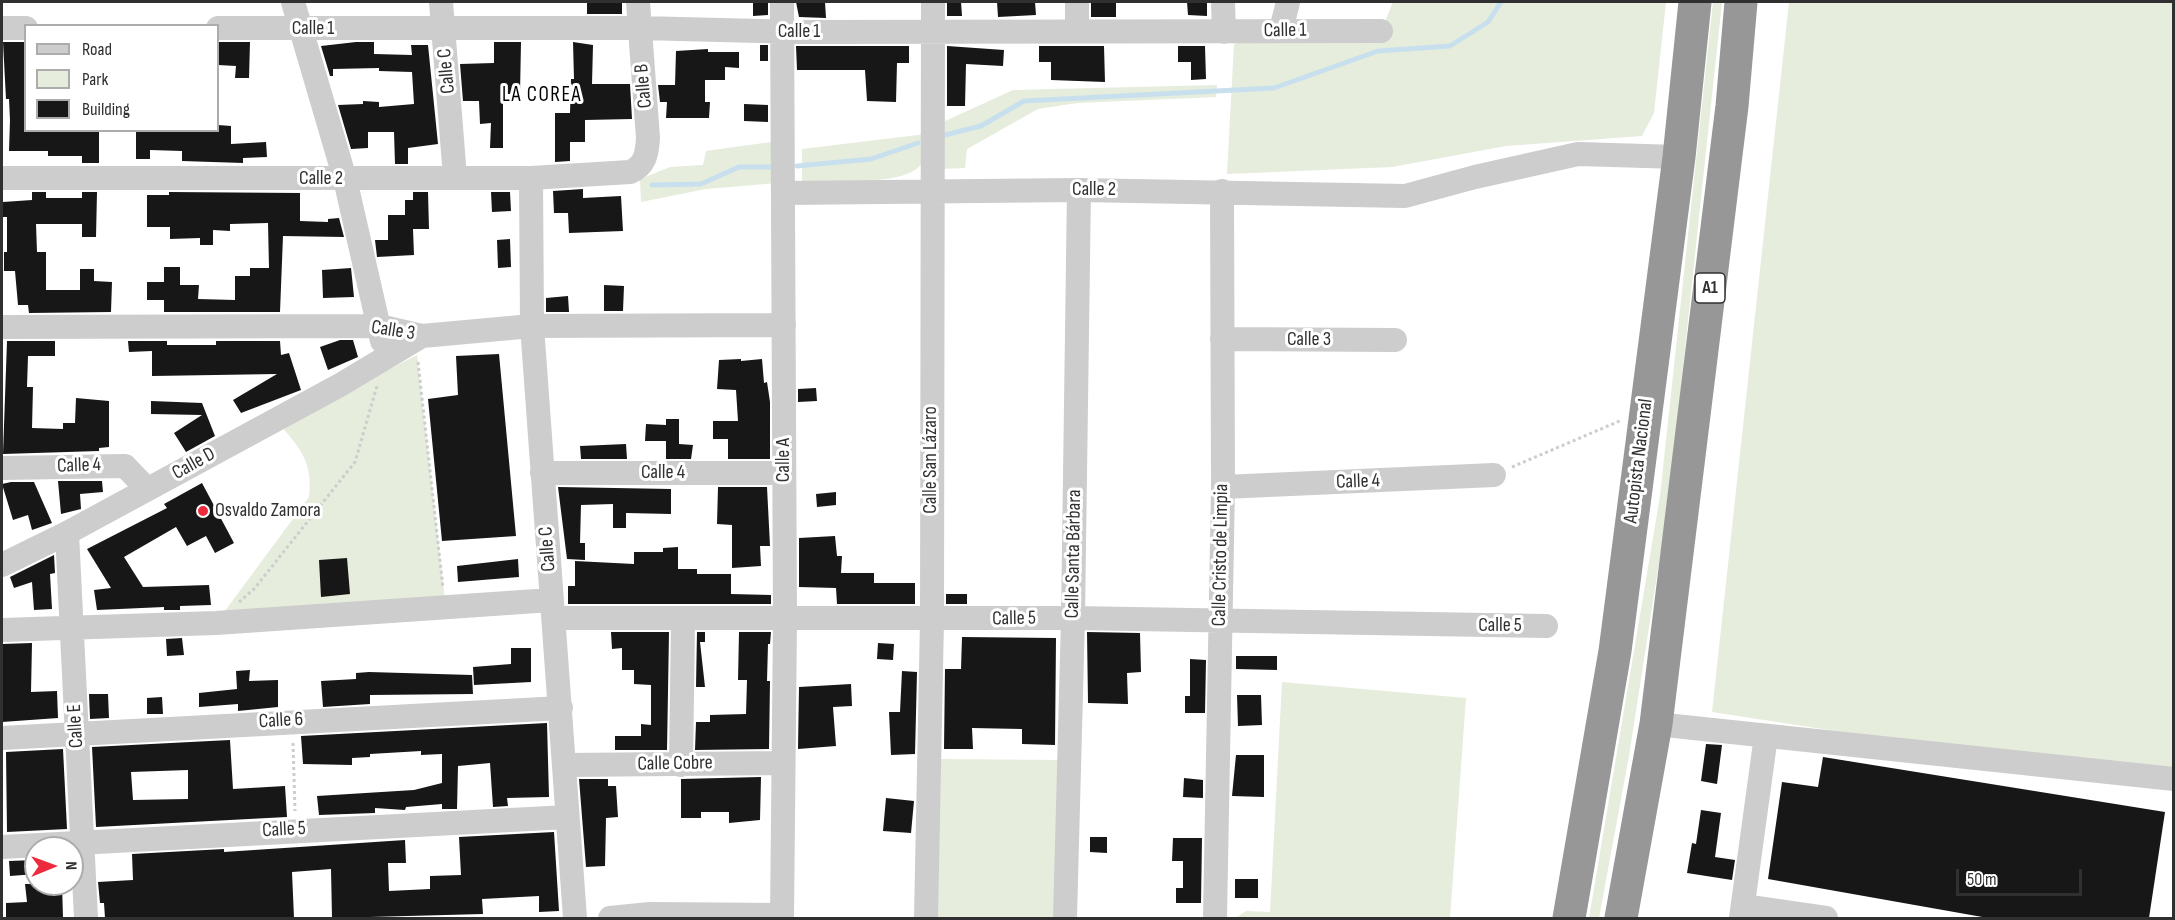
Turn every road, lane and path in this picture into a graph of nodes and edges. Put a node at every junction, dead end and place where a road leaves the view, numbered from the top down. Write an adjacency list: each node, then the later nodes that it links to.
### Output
1 (293, 2): 15 (street)
2 (441, 2): 16 (street, Calle C)
3 (638, 2): 14 (street, Calle B)
4 (782, 2): 21 (street, Calle A)
5 (933, 2): 17 (street, Calle San Lázaro)
6 (1077, 2): 19 (street)
7 (1223, 2): 22 (street)
8 (1287, 2): 18 (street)
9 (1695, 2): 23 (highway, Autopista Nacional)
10 (1741, 2): 63 (highway, A1)
11 (2, 28): 12 (street)
12 (24, 28)
13 (219, 28): 15 (street, Calle 1)
14 (640, 28): 16 (street, Calle 1); 21 (street, Calle 1); 24 (street, Calle B)
15 (300, 29): 16 (street, Calle 1); 28 (street)
16 (443, 29): 25 (street, Calle C)
17 (933, 30): 19 (street, Calle 1); 21 (street, Calle 1); 31 (street, Calle San Lázaro)
18 (1281, 30): 20 (street, Calle 1); 22 (street, Calle 1)
19 (1077, 31): 22 (street, Calle 1)
20 (1381, 31)
21 (782, 32): 32 (street, Calle A)
22 (1224, 32)
23 (1679, 157): 30 (street, Calle 2); 41 (highway, Autopista Nacional)
24 (639, 169): 27 (street, Calle 2)
25 (455, 177): 27 (street, Calle 2); 28 (street, Calle 2)
26 (2, 178): 28 (street, Calle 2)
27 (531, 178): 35 (street, Calle C)
28 (345, 179): 34 (street)
29 (1079, 190): 30 (street, Calle 2); 31 (street, Calle 2); 53 (street, Calle Santa Bárbara)
30 (1222, 191): 38 (street, Calle Cristo de Limpia)
31 (931, 192): 32 (street, Calle 2); 55 (street, Calle San Lázaro)
32 (784, 193): 33 (street, Calle A)
33 (784, 325): 35 (street, Calle 3); 44 (street, Calle A)
34 (380, 326): 36 (street, Calle 3); 37 (street, Calle 3); 40 (street)
35 (531, 326): 37 (street, Calle 3); 43 (street, Calle C)
36 (2, 327)
37 (419, 339): 40 (street, Calle D); 50 (path)
38 (1222, 339): 39 (street, Calle 3); 46 (street, Calle Cristo de Limpia)
39 (1395, 340)
40 (384, 360): 47 (street, Calle D); 57 (path)
41 (1645, 410): 45 (path); 83 (highway, Autopista Nacional)
42 (2, 468): 47 (street, Calle 4)
43 (542, 473): 44 (street, Calle 4); 51 (street, Calle C)
44 (784, 473): 52 (street, Calle A)
45 (1494, 475): 46 (street, Calle 4)
46 (1223, 487): 56 (street, Calle Cristo de Limpia)
47 (147, 489): 48 (street, Calle D)
48 (67, 532): 49 (street, Calle D); 59 (street, Calle E)
49 (2, 565)
50 (445, 608): 51 (street, Calle 5); 57 (street, Calle 5)
51 (553, 609): 54 (street, Calle 5); 61 (street, Calle C)
52 (785, 618): 54 (street, Calle 5); 55 (street, Calle 5); 67 (street, Calle A)
53 (1073, 618): 55 (street, Calle 5); 56 (street, Calle 5); 81 (street, Calle Santa Bárbara)
54 (683, 619): 69 (street)
55 (932, 620): 80 (street, Calle San Lázaro)
56 (1220, 620): 58 (street, Calle 5); 82 (street, Calle Cristo de Limpia)
57 (216, 623): 59 (street, Calle 5)
58 (1546, 626)
59 (70, 628): 60 (street, Calle 5); 64 (street, Calle E)
60 (2, 630)
61 (561, 708): 62 (street, Calle 6); 68 (street, Calle C)
62 (293, 720): 64 (street, Calle 6); 72 (path)
63 (1656, 724): 65 (street); 84 (highway, A1)
64 (76, 733): 66 (street, Calle 6); 73 (street, Calle E)
65 (1766, 736): 70 (street); 75 (street)
66 (2, 738)
67 (783, 763): 69 (street, Calle Cobre); 76 (street, Calle A)
68 (566, 765): 69 (street, Calle Cobre); 71 (street, Calle C)
69 (681, 765)
70 (2174, 779)
71 (567, 817): 72 (street, Calle 5); 78 (street, Calle C)
72 (295, 830): 73 (street, Calle 5)
73 (95, 838): 74 (street, Calle 5); 77 (street, Calle E)
74 (2, 848)
75 (1742, 912): 85 (street)
76 (782, 916): 79 (street)
77 (86, 918)
78 (575, 918)
79 (610, 918)
80 (926, 918)
81 (1065, 918)
82 (1215, 918)
83 (1569, 918)
84 (1621, 918)
85 (1826, 918)

